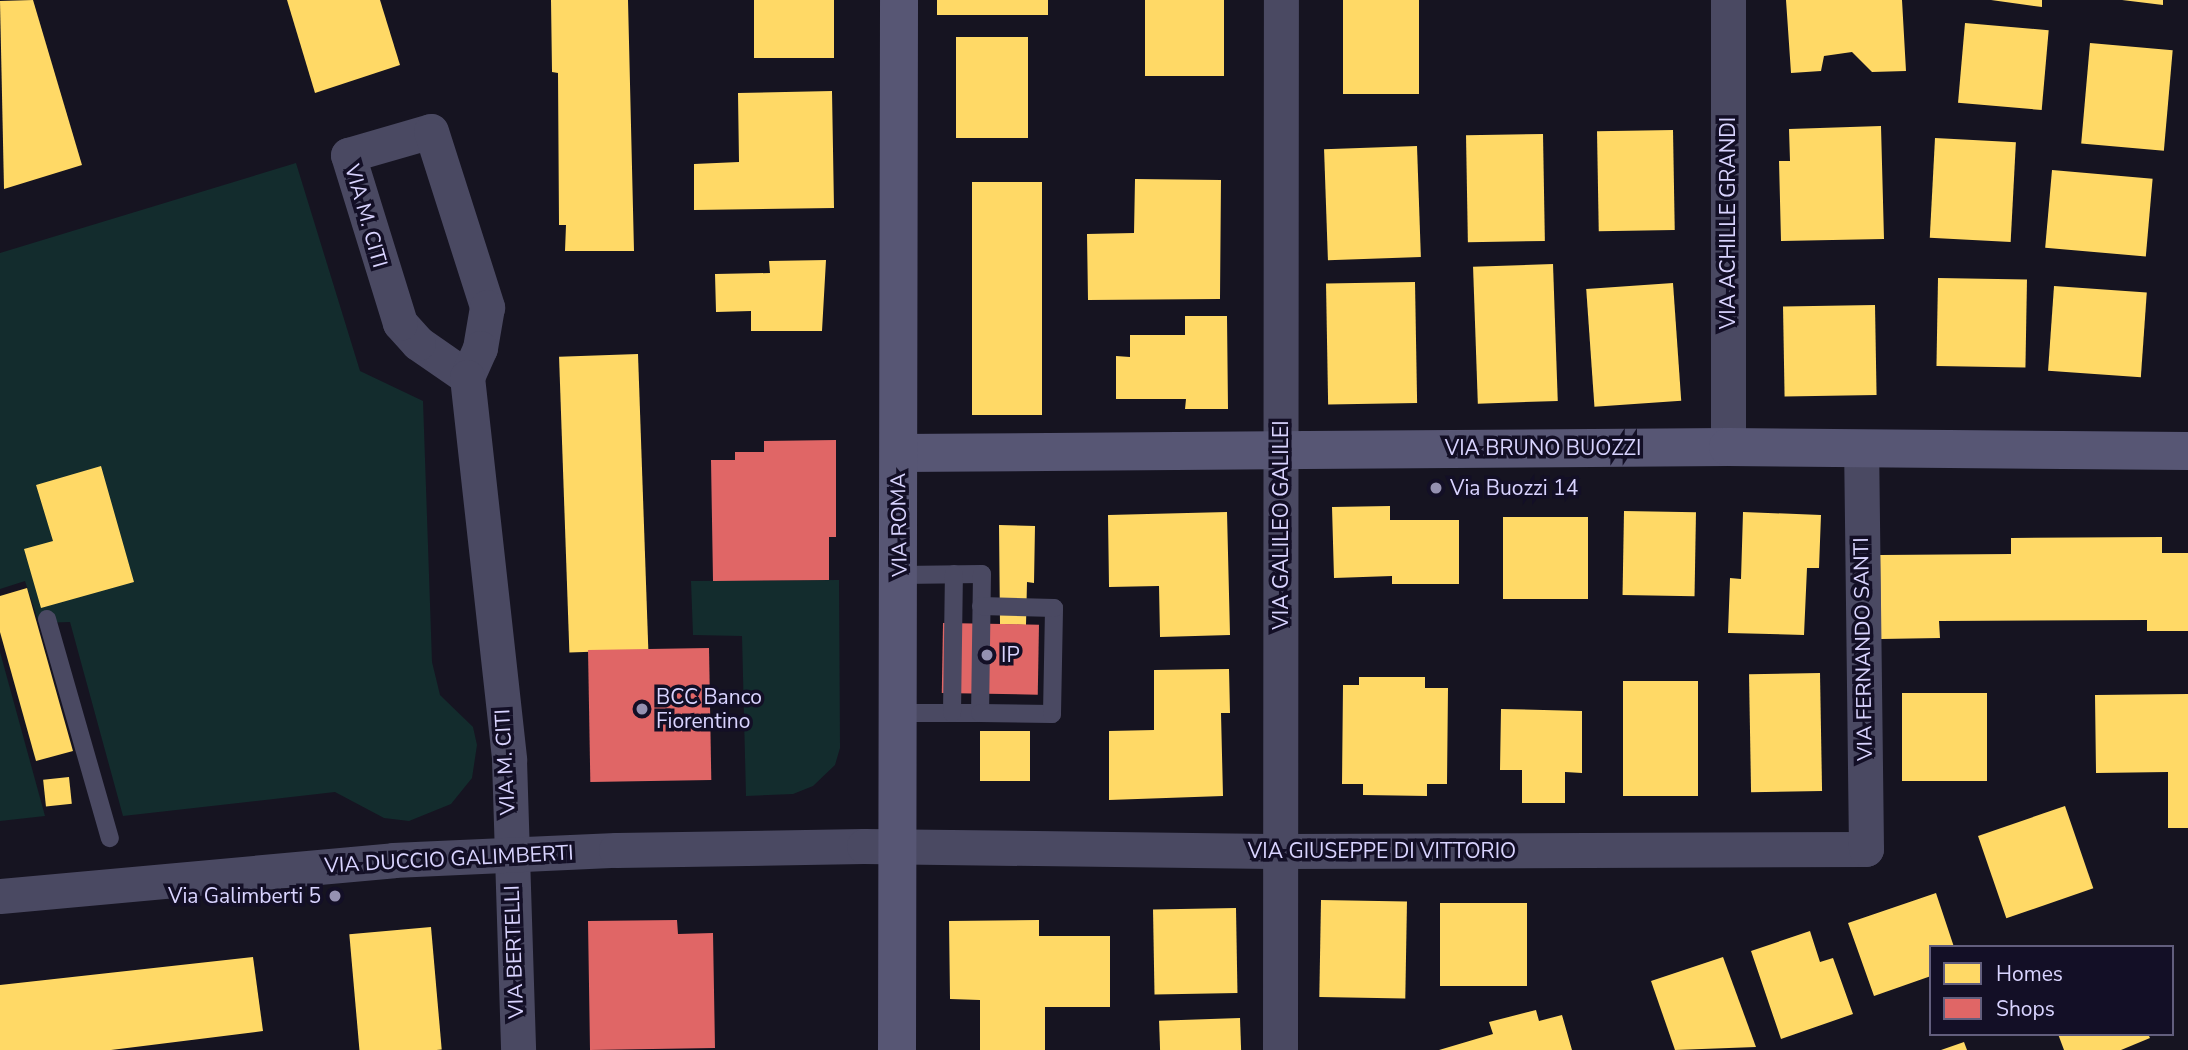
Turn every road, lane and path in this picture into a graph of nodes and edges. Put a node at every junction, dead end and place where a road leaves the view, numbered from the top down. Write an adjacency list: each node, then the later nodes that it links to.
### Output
1 (899, 0): 9 (street, VIA ROMA)
2 (1281, 0): 7 (street, VIA GALILEO GALILEI)
3 (1728, 0): 5 (street, VIA ACHILLE GRANDI)
4 (467, 377): 4 (street, VIA M. CITI); 21 (street, VIA M. CITI)
5 (1728, 447): 6 (street, VIA BRUNO BUOZZI); 7 (street, VIA BRUNO BUOZZI)
6 (1861, 449): 8 (street, VIA BRUNO BUOZZI); 19 (street, VIA FERNANDO SANTI)
7 (1281, 451): 9 (street, VIA BRUNO BUOZZI); 20 (street, VIA GALILEO GALILEI)
8 (2188, 451)
9 (899, 453): 11 (street, VIA ROMA)
10 (954, 574): 11 (lane); 12 (lane); 15 (lane)
11 (900, 575): 14 (street, VIA ROMA)
12 (981, 606): 16 (lane); 16 (lane)
13 (47, 619): 17 (lane)
14 (901, 713): 15 (lane); 18 (street, VIA ROMA)
15 (952, 713): 16 (lane)
16 (980, 713)
17 (110, 838)
18 (898, 847): 20 (street, VIA GIUSEPPE DI VITTORIO); 21 (street, VIA DUCCIO GALIMBERTI); 24 (street, VIA ROMA)
19 (1866, 849): 20 (street, VIA GIUSEPPE DI VITTORIO)
20 (1281, 851): 25 (street, VIA GALILEO GALILEI)
21 (511, 853): 22 (street, VIA DUCCIO GALIMBERTI); 23 (street, VIA BERTELLI)
22 (0, 896)
23 (518, 1050)
24 (897, 1050)
25 (1280, 1050)

